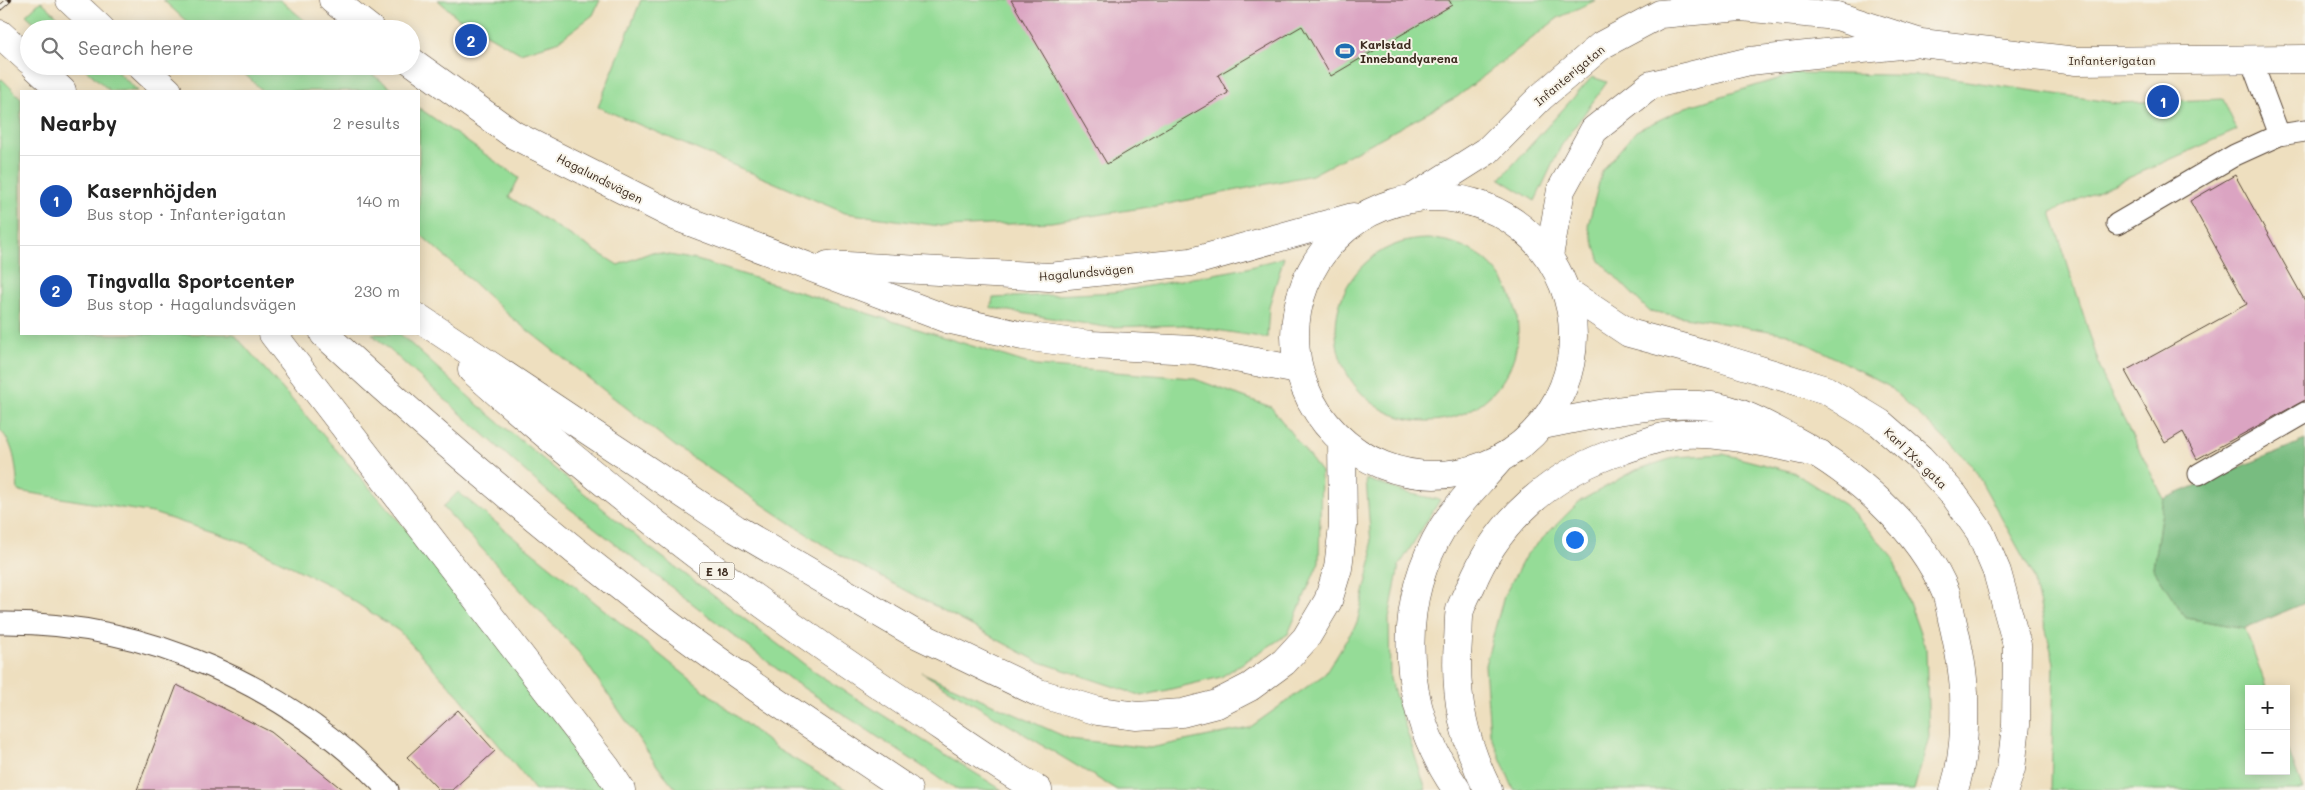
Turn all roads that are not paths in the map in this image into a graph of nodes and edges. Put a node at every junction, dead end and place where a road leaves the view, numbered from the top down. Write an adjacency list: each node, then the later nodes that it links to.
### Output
1 (70, 0): 3 (main road)
2 (333, 0): 4 (main road)
3 (91, 20)
4 (359, 20)
5 (0, 34): 7 (main road)
6 (1920, 43): 9 (main road, Infanterigatan); 17 (main road, Infanterigatan); 20 (main road, Infanterigatan)
7 (20, 52)
8 (2305, 59): 9 (main road, Infanterigatan)
9 (2251, 60): 16 (lane)
10 (420, 67): 21 (main road, Hagalundsvägen)
11 (45, 75): 13 (main road)
12 (151, 75): 14 (main road)
13 (61, 90)
14 (167, 90)
15 (2305, 131): 16 (lane)
16 (2279, 135): 19 (lane)
17 (1416, 196): 18 (main road); 20 (main road)
18 (1362, 215): 21 (main road, Hagalundsvägen); 27 (main road)
19 (2117, 224)
20 (1549, 256): 22 (main road)
21 (804, 264): 27 (main road, Hagalundsvägen)
22 (1566, 291): 29 (main road); 44 (main road, Karl IX:s gata)
23 (420, 321): 30 (main road)
24 (420, 321): 40 (main road, E 18)
25 (274, 335): 35 (main road)
26 (325, 335): 39 (main road)
27 (1298, 370): 30 (main road)
28 (2305, 413): 33 (lane)
29 (1542, 425): 31 (main road); 32 (main road)
30 (1342, 441): 32 (main road)
31 (1820, 454): 42 (main road); 43 (main road)
32 (1499, 460): 41 (main road)
33 (2199, 474)
34 (0, 623): 36 (lane)
35 (606, 767): 37 (main road); 38 (main road)
36 (388, 790)
37 (621, 790)
38 (632, 790)
39 (908, 790)
40 (1038, 790)
41 (1457, 790)
42 (1488, 790)
43 (1954, 790)
44 (2004, 790)

